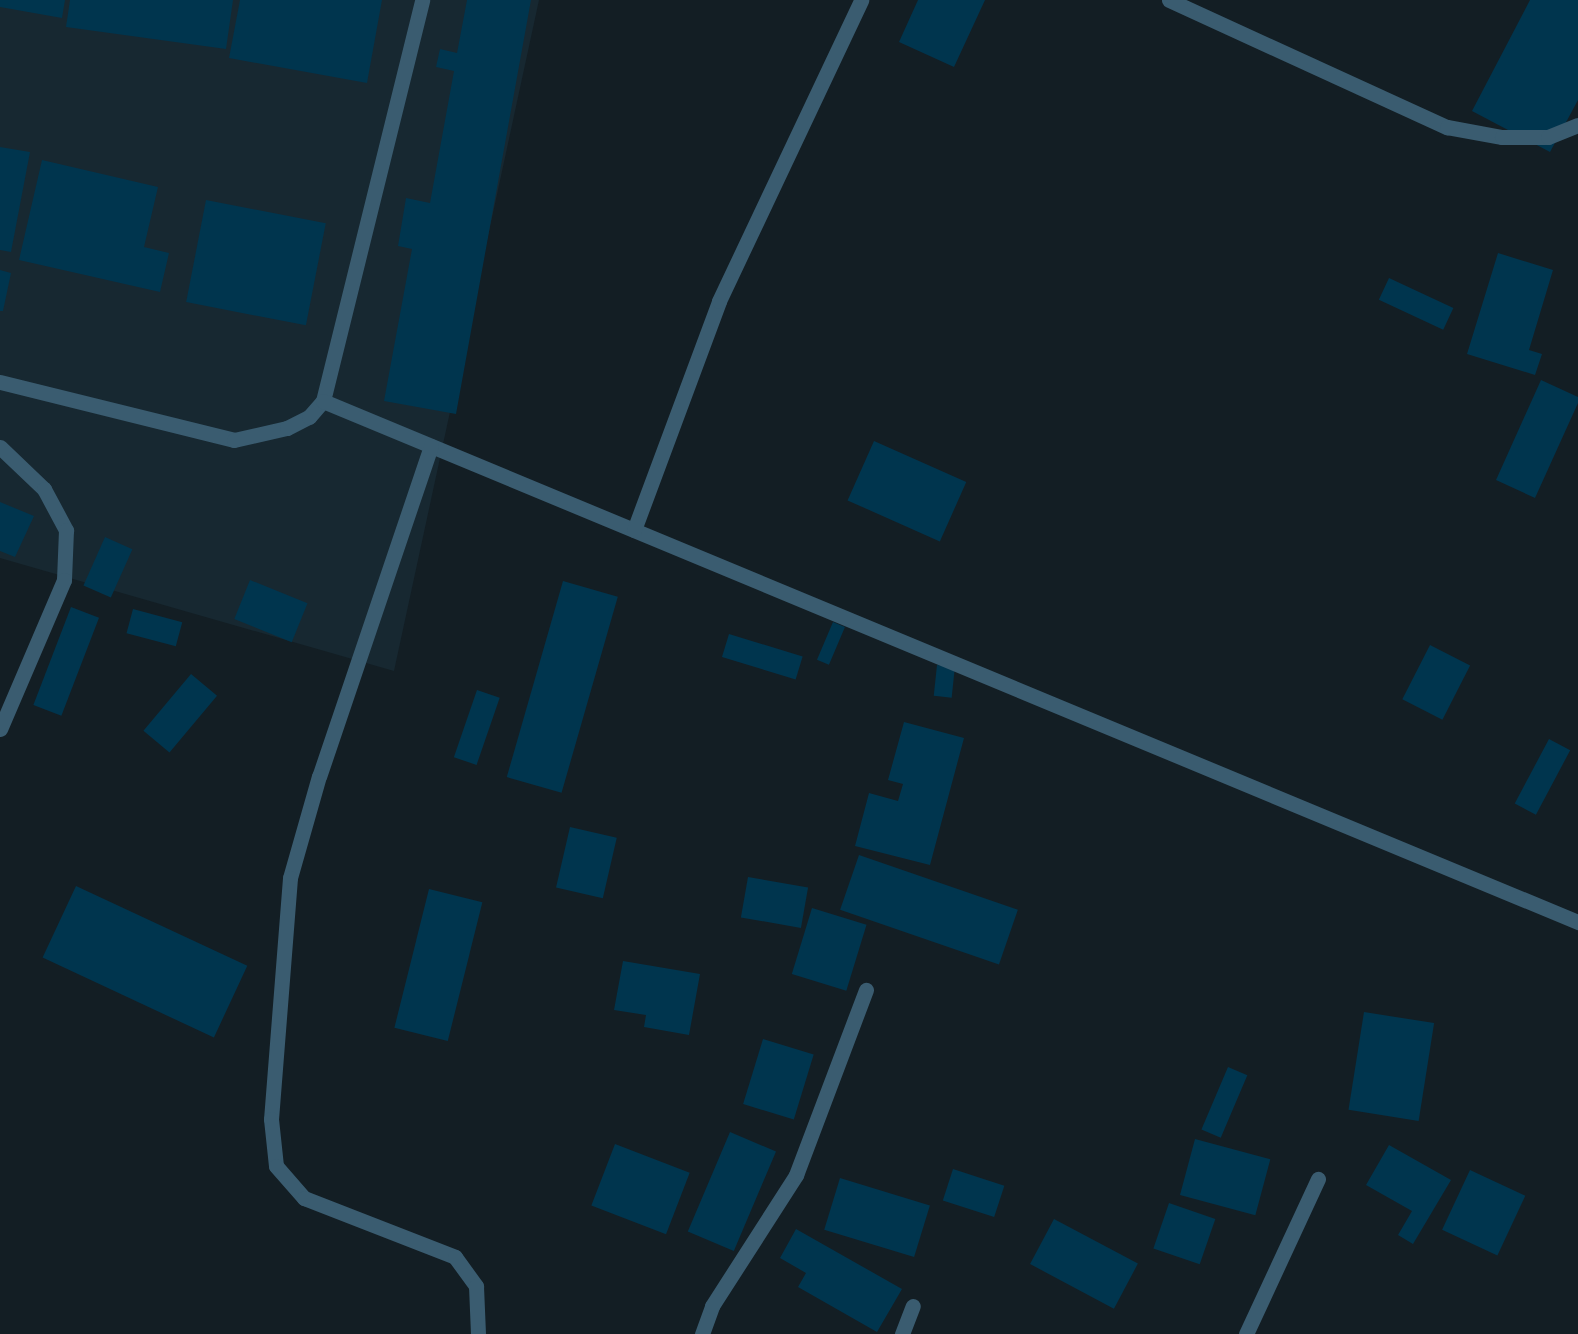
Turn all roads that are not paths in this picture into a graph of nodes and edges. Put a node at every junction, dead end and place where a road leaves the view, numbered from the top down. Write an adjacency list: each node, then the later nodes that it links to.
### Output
1 (422, 0): 6 (street)
2 (861, 0): 9 (street)
3 (1169, 0): 4 (street)
4 (1578, 125)
5 (0, 382): 6 (street)
6 (323, 401): 7 (street)
7 (430, 446): 9 (street); 15 (street)
8 (0, 447): 10 (street)
9 (634, 530): 11 (street)
10 (0, 729)
11 (1578, 922)
12 (866, 990): 16 (street)
13 (1318, 1179): 18 (street)
14 (914, 1306): 17 (street)
15 (478, 1334)
16 (702, 1334)
17 (902, 1334)
18 (1246, 1334)

